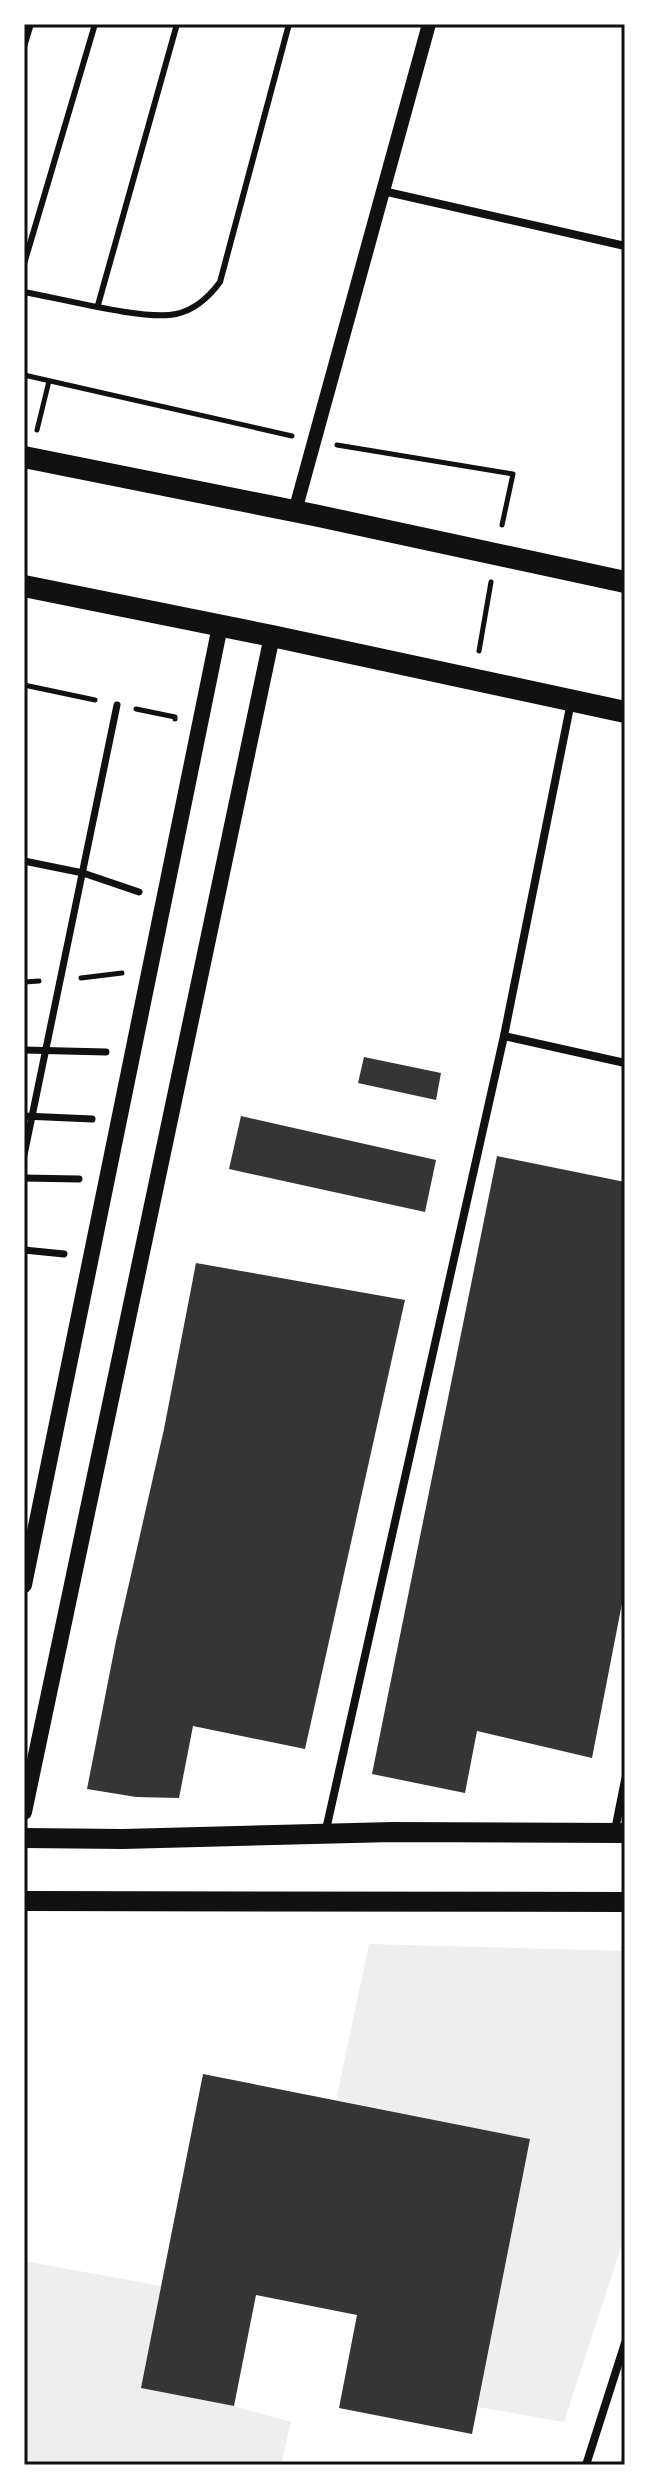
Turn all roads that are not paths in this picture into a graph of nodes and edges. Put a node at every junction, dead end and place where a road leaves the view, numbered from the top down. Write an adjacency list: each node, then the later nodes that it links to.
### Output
1 (31, 24): 6 (lane)
2 (95, 24): 9 (lane)
3 (177, 24): 11 (lane)
4 (289, 24): 11 (lane)
5 (429, 24): 7 (street)
6 (24, 47)
7 (383, 191): 8 (street); 13 (street)
8 (625, 246)
9 (24, 264)
10 (24, 292): 11 (lane)
11 (98, 305)
12 (24, 457): 13 (highway)
13 (295, 511): 14 (highway)
14 (625, 582)
15 (24, 586): 16 (highway)
16 (220, 626): 17 (highway); 36 (main road)
17 (272, 636): 18 (highway); 38 (main road)
18 (571, 701): 20 (highway); 24 (street)
19 (117, 705): 22 (street)
20 (625, 712)
21 (24, 861): 22 (street)
22 (83, 873): 23 (street); 26 (street)
23 (139, 892)
24 (504, 1036): 28 (street); 40 (street)
25 (24, 1050): 26 (street)
26 (46, 1051): 27 (street); 29 (street)
27 (106, 1052)
28 (625, 1063)
29 (28, 1116): 30 (street); 31 (street)
30 (92, 1119)
31 (24, 1155)
32 (24, 1178): 33 (street)
33 (79, 1179)
34 (24, 1250): 35 (street)
35 (64, 1254)
36 (24, 1585)
37 (625, 1780): 39 (street)
38 (24, 1812)
39 (619, 1834): 40 (main road)
40 (325, 1835): 41 (main road)
41 (24, 1838)
42 (24, 1901): 43 (main road)
43 (625, 1902)
44 (625, 2343): 45 (street)
45 (586, 2465)

